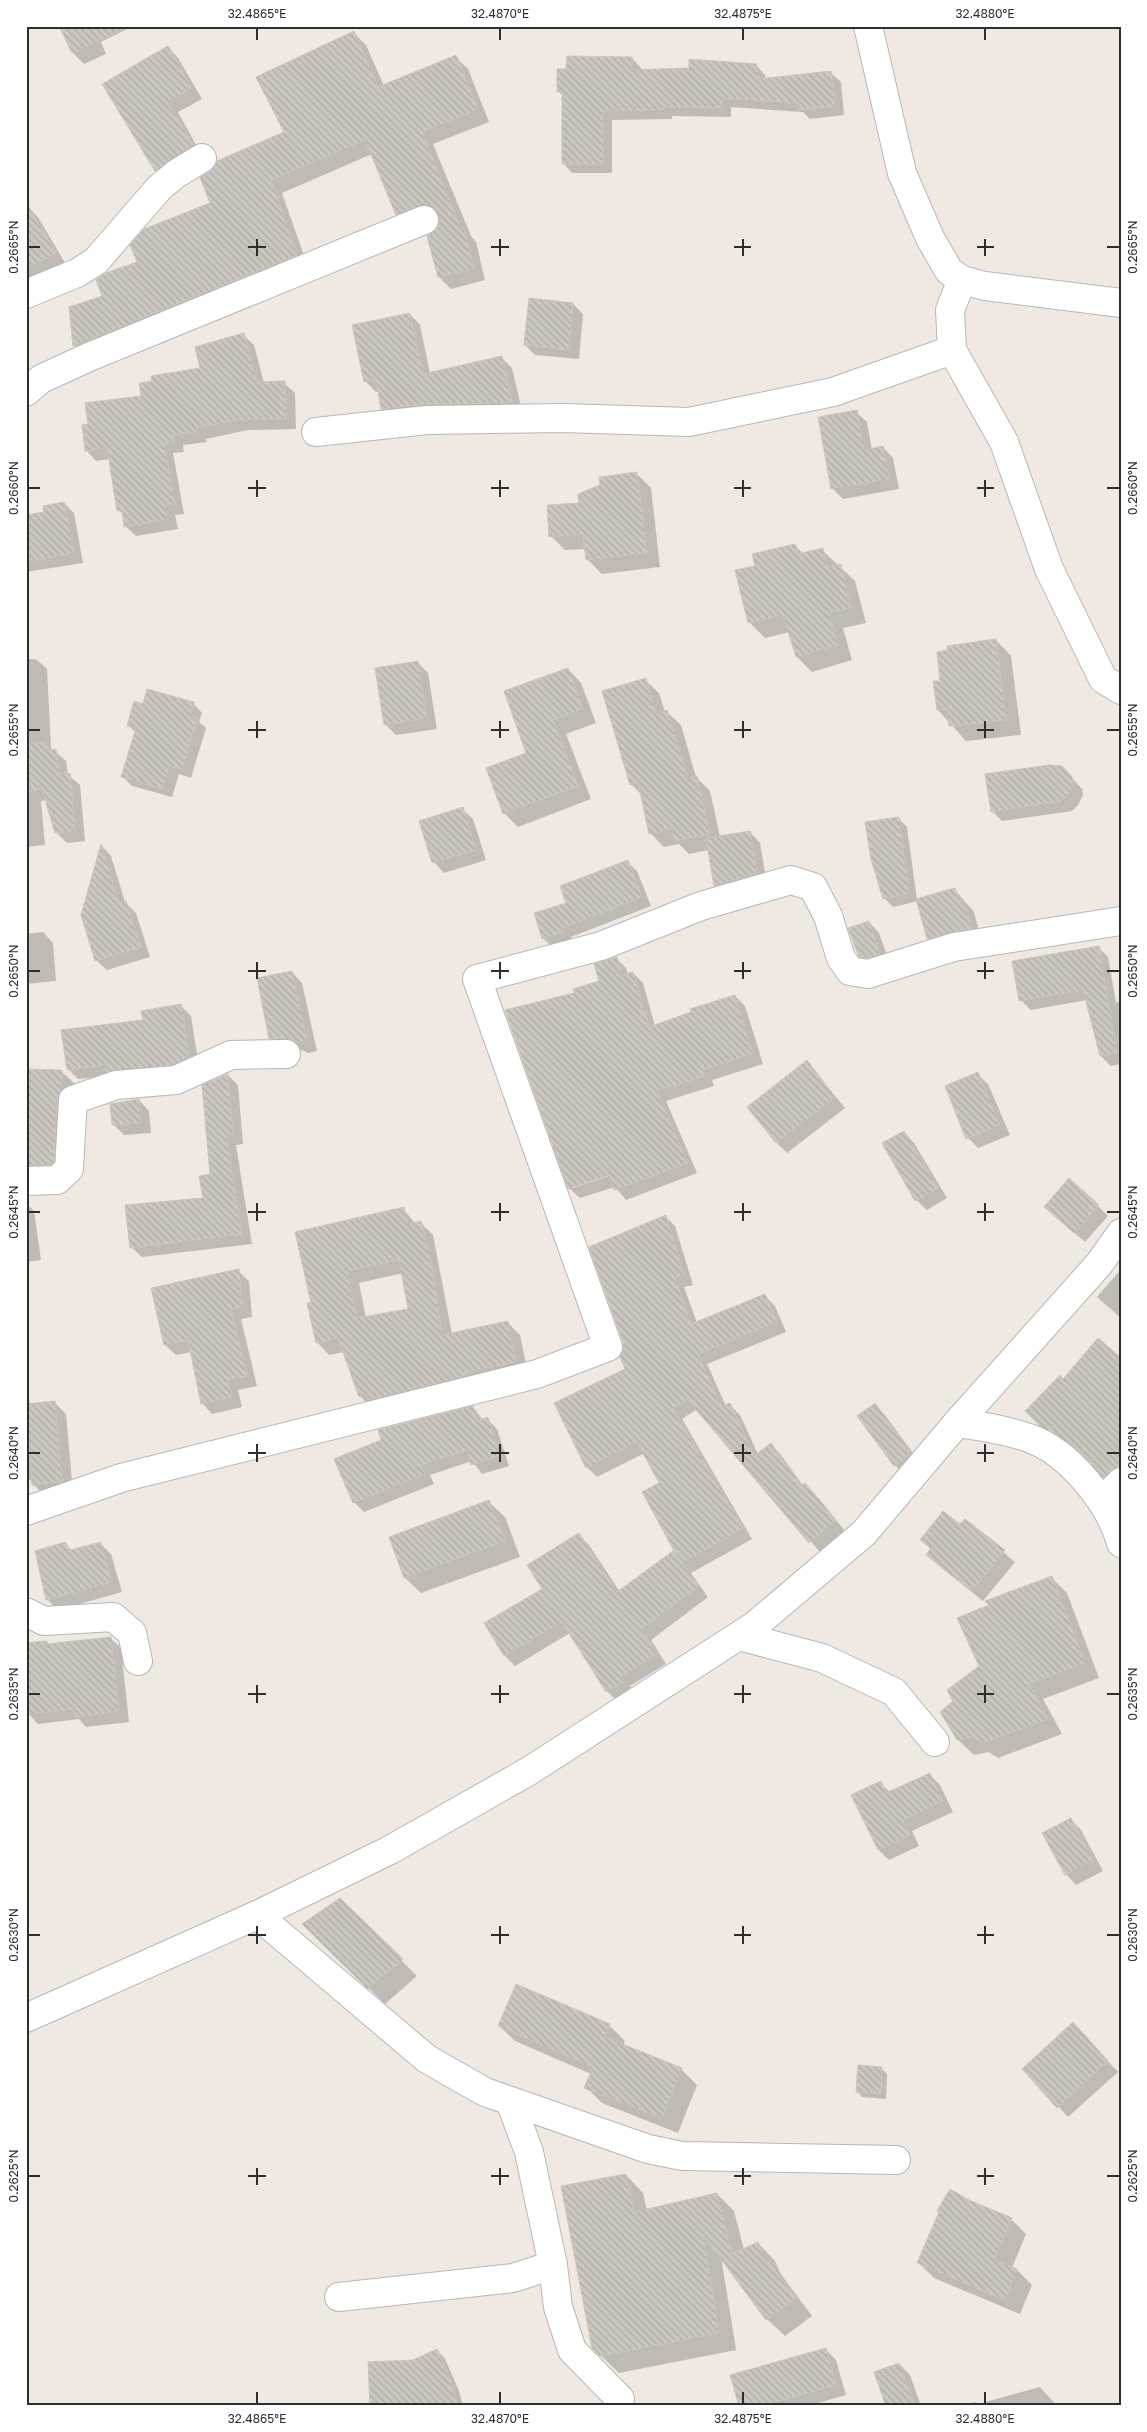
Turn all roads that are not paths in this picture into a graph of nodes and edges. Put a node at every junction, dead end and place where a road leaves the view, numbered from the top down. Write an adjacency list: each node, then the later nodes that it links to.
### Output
1 (868, 26): 4 (street)
2 (202, 158): 5 (street)
3 (424, 220): 8 (street)
4 (962, 280): 6 (street); 7 (street)
5 (26, 294)
6 (1121, 303)
7 (952, 350): 9 (street); 10 (street)
8 (26, 392)
9 (316, 432)
10 (1121, 690)
11 (1121, 921): 17 (street)
12 (286, 1054): 13 (street)
13 (26, 1181)
14 (1121, 1233): 15 (street)
15 (957, 1423): 16 (street); 20 (street)
16 (1112, 1492): 18 (street)
17 (26, 1511)
18 (1121, 1543)
19 (26, 1612): 21 (street)
20 (739, 1636): 22 (street); 23 (street)
21 (138, 1661)
22 (935, 1742)
23 (257, 1916): 24 (street); 25 (street)
24 (26, 2018)
25 (510, 2101): 26 (street); 27 (street)
26 (896, 2160)
27 (553, 2265): 28 (street); 29 (street)
28 (339, 2297)
29 (620, 2399)

